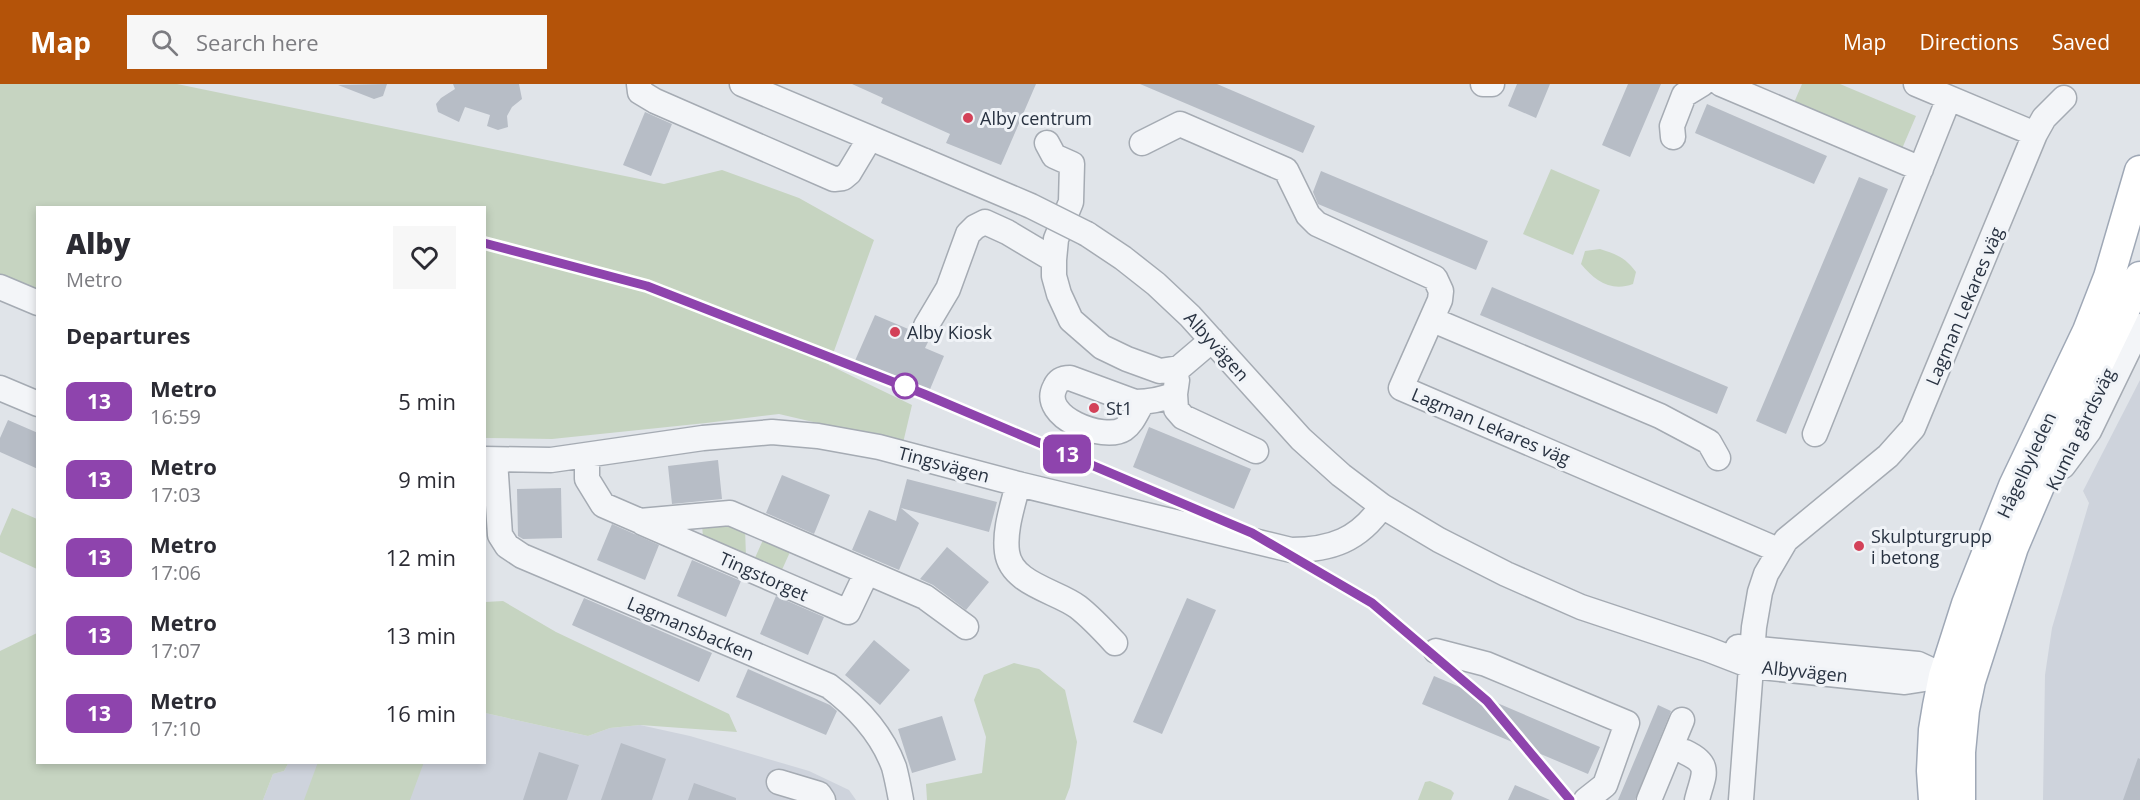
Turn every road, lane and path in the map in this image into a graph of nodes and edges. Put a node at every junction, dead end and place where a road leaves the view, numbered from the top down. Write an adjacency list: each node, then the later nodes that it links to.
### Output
1 (639, 84): 12 (street)
2 (742, 84): 12 (street, Albyvägen)
3 (1483, 84): 4 (street)
4 (1492, 84)
5 (1702, 84): 11 (street)
6 (1723, 84): 15 (street)
7 (1916, 84): 8 (street)
8 (1949, 98): 10 (street); 15 (street)
9 (2064, 98): 10 (street, Lagman Lekares väg)
10 (2035, 134): 41 (street, Lagman Lekares väg)
11 (1673, 137)
12 (870, 138): 25 (street, Albyvägen, bridge)
13 (1047, 143): 17 (street)
14 (1142, 143): 22 (street)
15 (1921, 169): 31 (street)
16 (2138, 187): 47 (main road, Hågelbyleden)
17 (1054, 260): 23 (street); 26 (street)
18 (2140, 277): 40 (main road, Hågelbyleden)
19 (0, 287): 20 (street)
20 (36, 302)
21 (2140, 306): 36 (street, Kumla gårdsväg)
22 (1433, 320): 34 (street); 41 (street, Lagman Lekares väg)
23 (926, 326)
24 (2140, 326): 36 (street)
25 (1212, 340): 26 (street); 38 (street, Albyvägen)
26 (1179, 368): 28 (street)
27 (0, 388): 30 (street)
28 (1175, 394): 29 (street); 32 (street)
29 (1143, 402)
30 (36, 403)
31 (1815, 434)
32 (1256, 451)
33 (587, 455): 35 (street, Tingsvägen); 37 (street, Tingsvägen); 39 (street, Tingstorget)
34 (1718, 459)
35 (490, 460): 53 (street, Lagmansbacken)
36 (2063, 466): 40 (street, Kumla gårdsväg)
37 (1018, 484): 38 (street, Tingsvägen); 44 (street)
38 (1382, 506): 46 (street, Albyvägen)
39 (640, 522): 42 (street); 42 (street, Tingstorget)
40 (2013, 546): 47 (main road, Hågelbyleden)
41 (1778, 550): 46 (street, Lagman Lekares väg)
42 (867, 572): 43 (street)
43 (966, 627)
44 (1115, 643)
45 (1436, 651): 51 (street)
46 (1752, 657): 47 (street, Albyvägen); 56 (street, Lagman Lekares väg)
47 (1957, 679): 57 (main road, Hågelbyleden); 58 (main road, Hågelbyleden)
48 (1682, 720): 54 (street)
49 (1685, 752): 55 (street)
50 (779, 782): 52 (street)
51 (1599, 798)
52 (824, 800)
53 (901, 800)
54 (1649, 800)
55 (1697, 800)
56 (1742, 800)
57 (1934, 800)
58 (1960, 800)

